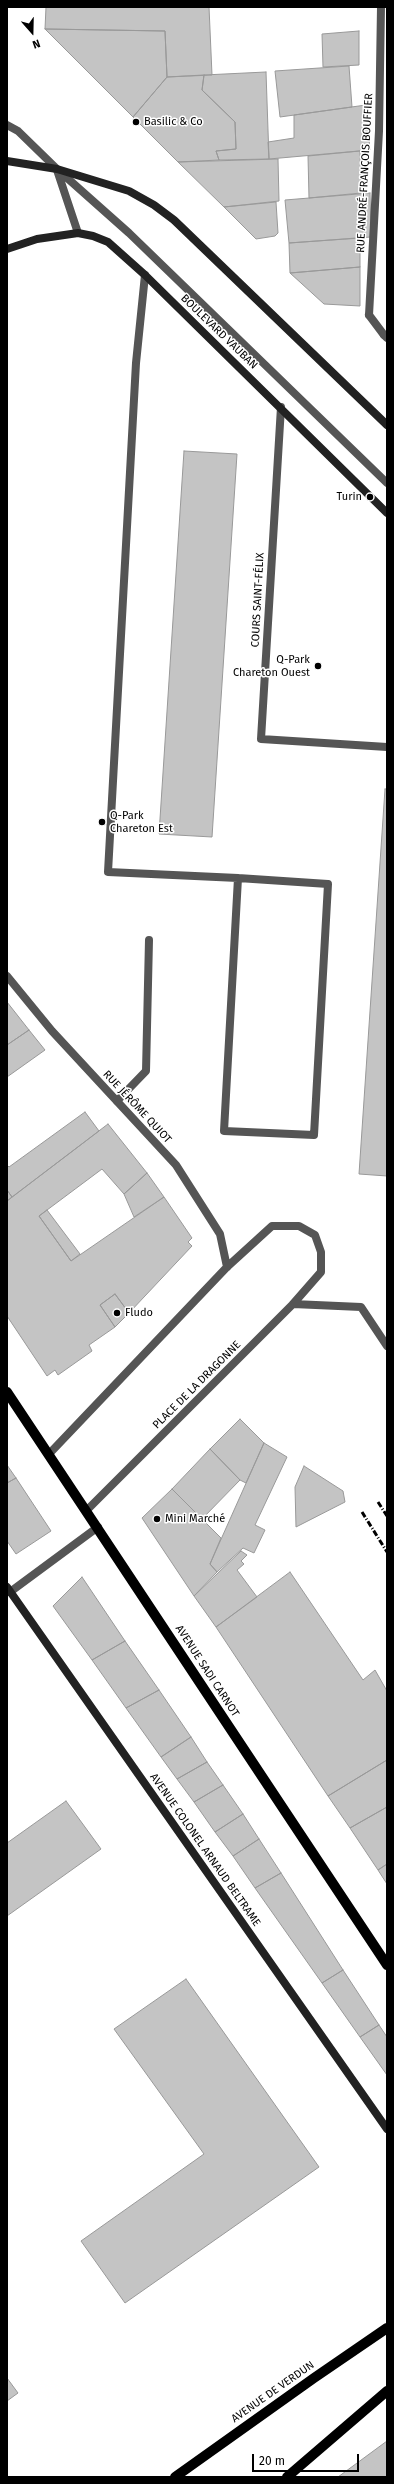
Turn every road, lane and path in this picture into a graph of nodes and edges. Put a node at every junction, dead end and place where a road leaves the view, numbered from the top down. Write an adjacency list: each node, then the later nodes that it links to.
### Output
1 (381, 7): 8 (street, RUE ANDRÉ-FRANÇOIS BOUFFIER)
2 (7, 125): 4 (street)
3 (7, 161): 4 (main road)
4 (57, 169): 5 (street); 10 (main road); 11 (street)
5 (78, 233): 6 (main road, BOULEVARD VAUBAN); 7 (main road, BOULEVARD VAUBAN)
6 (7, 249)
7 (145, 275): 9 (main road, BOULEVARD VAUBAN); 14 (street)
8 (385, 337)
9 (281, 407): 12 (main road, BOULEVARD VAUBAN); 13 (street, COURS SAINT-FÉLIX)
10 (387, 425)
11 (387, 483)
12 (387, 513)
13 (387, 747)
14 (238, 878): 14 (street)
15 (149, 940): 17 (street)
16 (7, 976): 17 (street, RUE JÉRÔME QUIOT)
17 (117, 1101): 18 (street, RUE JÉRÔME QUIOT)
18 (227, 1267): 19 (street, PLACE DE LA DRAGONNE); 22 (street)
19 (293, 1304): 20 (street); 23 (street, PLACE DE LA DRAGONNE)
20 (387, 1346)
21 (7, 1392): 22 (main road, AVENUE SADI CARNOT)
22 (49, 1454): 23 (main road, AVENUE SADI CARNOT)
23 (87, 1510): 24 (main road, AVENUE SADI CARNOT)
24 (98, 1528): 25 (street); 26 (main road, AVENUE SADI CARNOT)
25 (9, 1589): 27 (main road, AVENUE COLONEL ARNAUD BELTRAME)
26 (387, 1965)
27 (386, 2127)
28 (387, 2328): 30 (main road, AVENUE DE VERDUN)
29 (387, 2391): 31 (main road)
30 (175, 2477)
31 (287, 2477)

